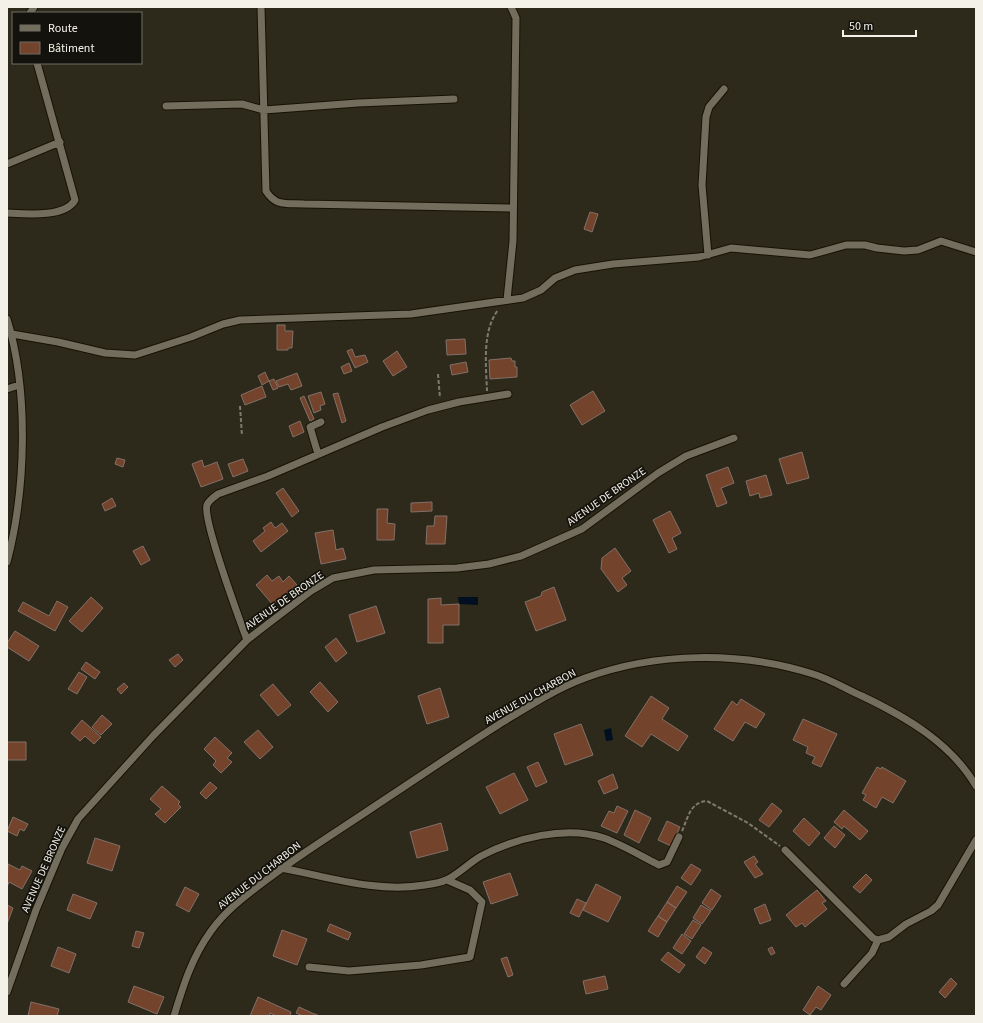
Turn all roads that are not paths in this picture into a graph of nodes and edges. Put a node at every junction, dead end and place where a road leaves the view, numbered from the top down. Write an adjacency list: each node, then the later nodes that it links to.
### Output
1 (261, 7): 7 (street)
2 (511, 7): 10 (street)
3 (37, 64): 8 (street)
4 (724, 89): 13 (street)
5 (454, 99): 7 (street)
6 (166, 106): 7 (street)
7 (264, 110): 10 (street)
8 (60, 142): 9 (street); 11 (street)
9 (7, 164)
10 (513, 208): 14 (street)
11 (7, 213)
12 (976, 252): 13 (street)
13 (708, 255): 14 (street)
14 (507, 300): 16 (street)
15 (7, 319): 16 (street)
16 (12, 334): 17 (street)
17 (19, 385): 18 (street); 23 (street)
18 (7, 389)
19 (508, 394): 22 (street)
20 (321, 422): 22 (street)
21 (734, 438): 24 (street, AVENUE DE BRONZE)
22 (318, 454): 24 (street)
23 (7, 562)
24 (247, 640): 34 (street, AVENUE DE BRONZE)
25 (976, 786): 29 (street, AVENUE DU CHARBON)
26 (679, 837): 30 (street)
27 (976, 840): 31 (street)
28 (785, 850): 31 (street)
29 (281, 868): 30 (street); 35 (street, AVENUE DU CHARBON)
30 (447, 880): 32 (street)
31 (878, 940): 33 (street)
32 (309, 967)
33 (844, 984)
34 (7, 992)
35 (174, 1016)

